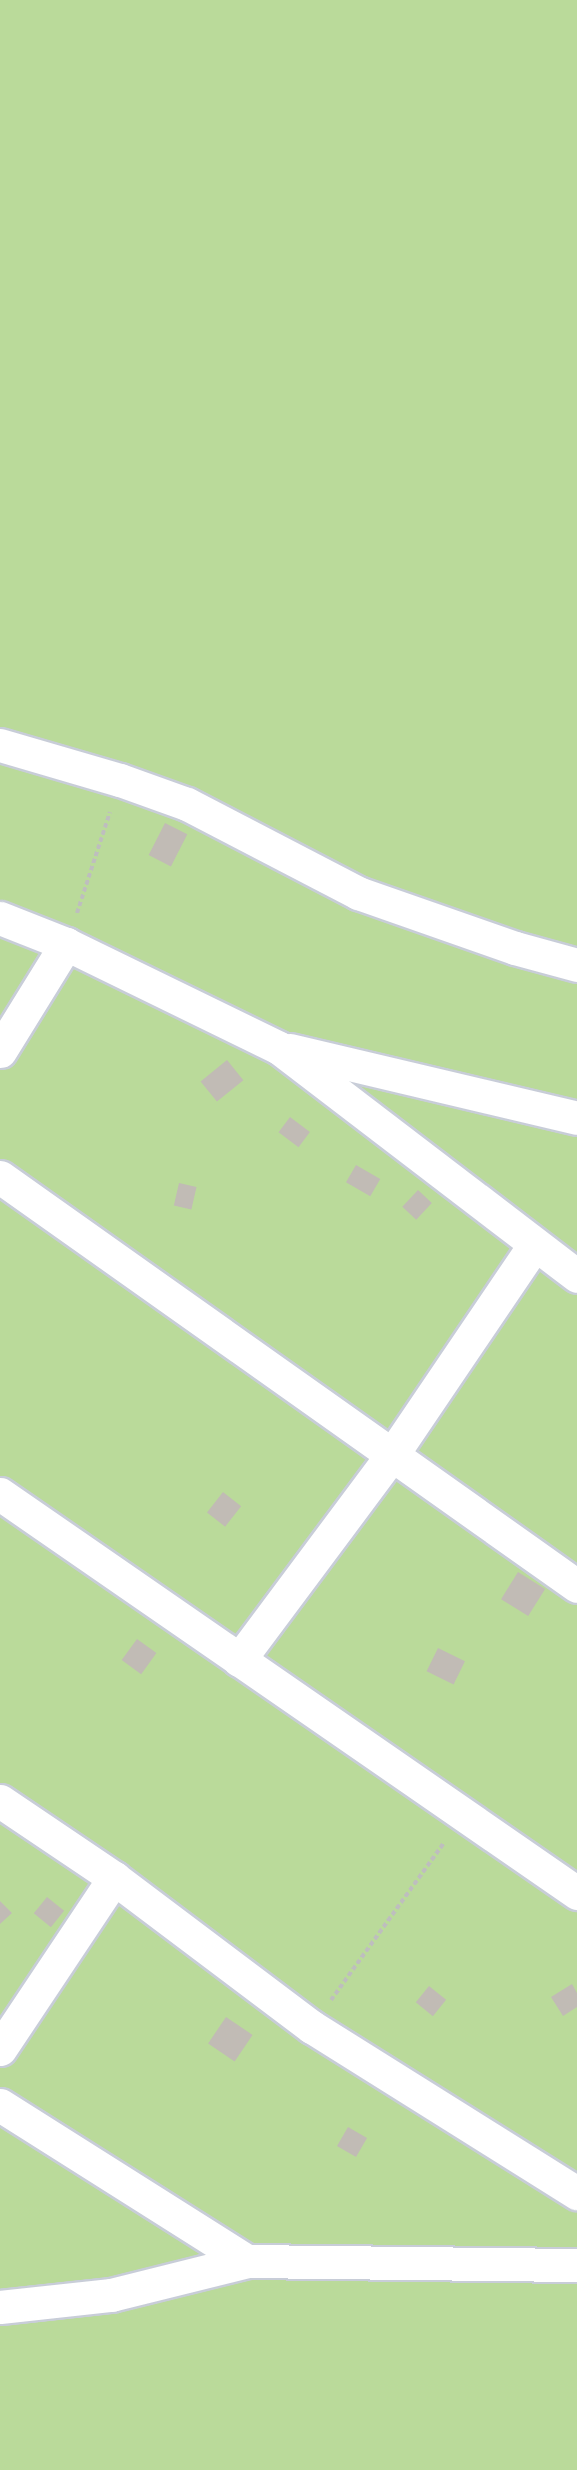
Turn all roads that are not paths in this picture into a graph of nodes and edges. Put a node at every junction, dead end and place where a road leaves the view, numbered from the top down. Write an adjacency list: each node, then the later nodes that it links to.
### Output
1 (0, 746): 4 (street)
2 (0, 918): 3 (street)
3 (66, 944): 5 (street); 6 (street)
4 (577, 965)
5 (279, 1048): 7 (street); 9 (street)
6 (0, 1051)
7 (577, 1118)
8 (0, 1177): 11 (street)
9 (534, 1245): 10 (street); 11 (street)
10 (577, 1276)
11 (392, 1455): 13 (street); 14 (street)
12 (0, 1494): 14 (street)
13 (577, 1586)
14 (239, 1660): 17 (street)
15 (0, 1801): 16 (street)
16 (114, 1878): 18 (street); 20 (street)
17 (577, 1893)
18 (0, 2049)
19 (0, 2105): 21 (street)
20 (574, 2185)
21 (247, 2261): 22 (street); 23 (street)
22 (577, 2265)
23 (0, 2307)

